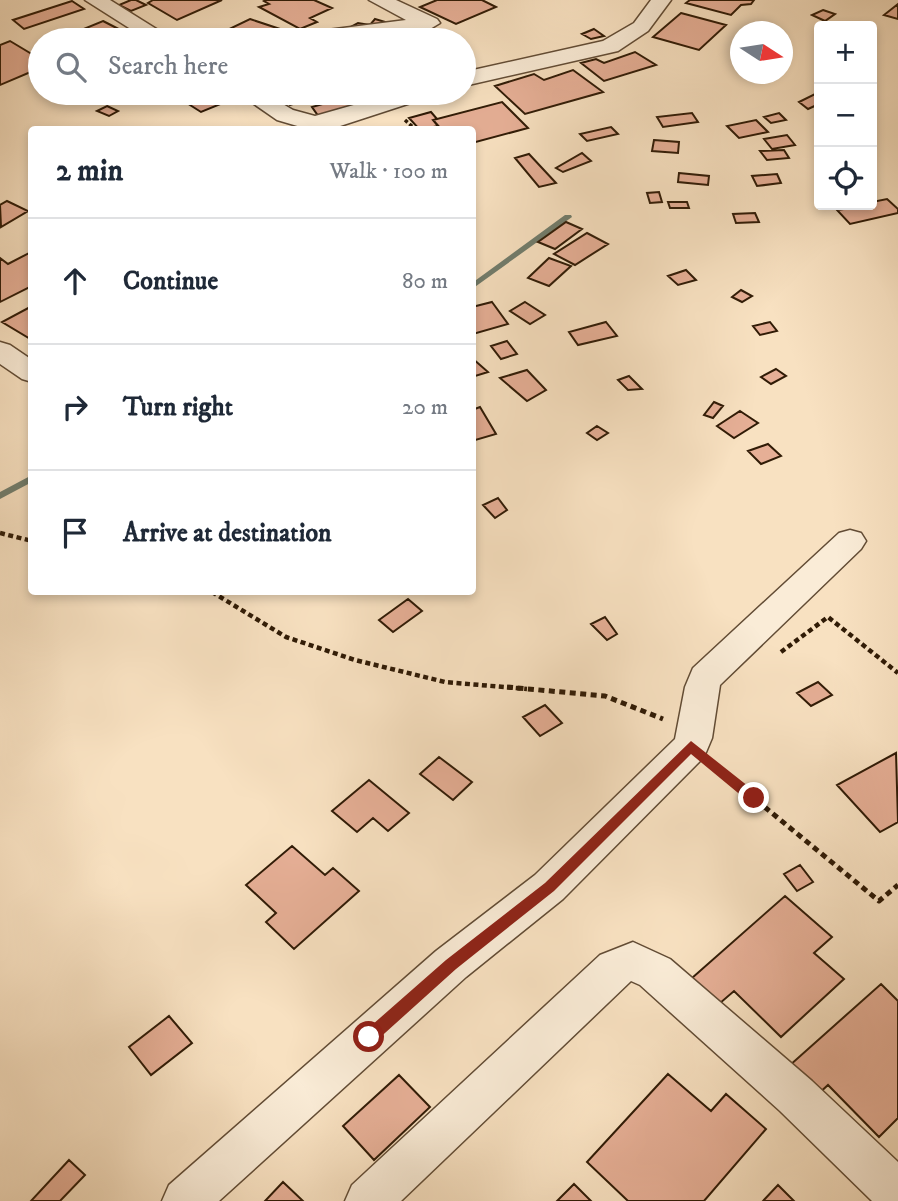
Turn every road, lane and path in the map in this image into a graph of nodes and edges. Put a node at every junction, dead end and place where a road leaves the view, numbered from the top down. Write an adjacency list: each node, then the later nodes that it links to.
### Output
1 (95, 0): 4 (street)
2 (379, 0): 5 (street)
3 (661, 0): 6 (street)
4 (143, 28)
5 (391, 28)
6 (476, 76)
7 (269, 105): 8 (street)
8 (381, 105)
9 (0, 351): 10 (street)
10 (28, 370)
11 (0, 533): 12 (path)
12 (28, 540)
13 (850, 541): 17 (street)
14 (217, 595): 17 (path)
15 (775, 656): 16 (path)
16 (898, 673)
17 (695, 727): 18 (path); 20 (street)
18 (898, 885)
19 (898, 1194): 21 (street)
20 (185, 1201)
21 (368, 1201)

